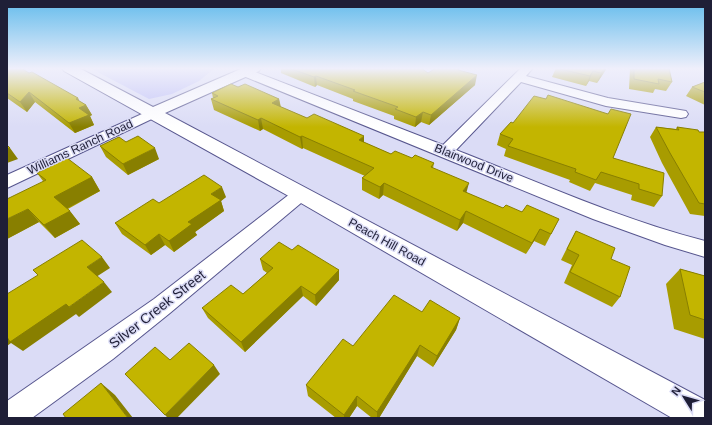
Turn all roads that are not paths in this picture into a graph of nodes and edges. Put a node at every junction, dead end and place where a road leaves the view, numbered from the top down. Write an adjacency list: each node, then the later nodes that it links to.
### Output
1 (106, 88): 6 (street, Peach Hill Road)
2 (206, 88): 6 (street)
3 (292, 88): 8 (street, Blairwood Drive)
4 (508, 88): 8 (street)
5 (567, 88): 7 (street)
6 (153, 113): 9 (street, Williams Ranch Road); 10 (street, Peach Hill Road)
7 (681, 114)
8 (445, 152): 11 (street, Blairwood Drive)
9 (7, 182)
10 (301, 194): 12 (street, Silver Creek Street); 13 (street, Peach Hill Road)
11 (705, 249)
12 (8, 418)
13 (704, 418)

